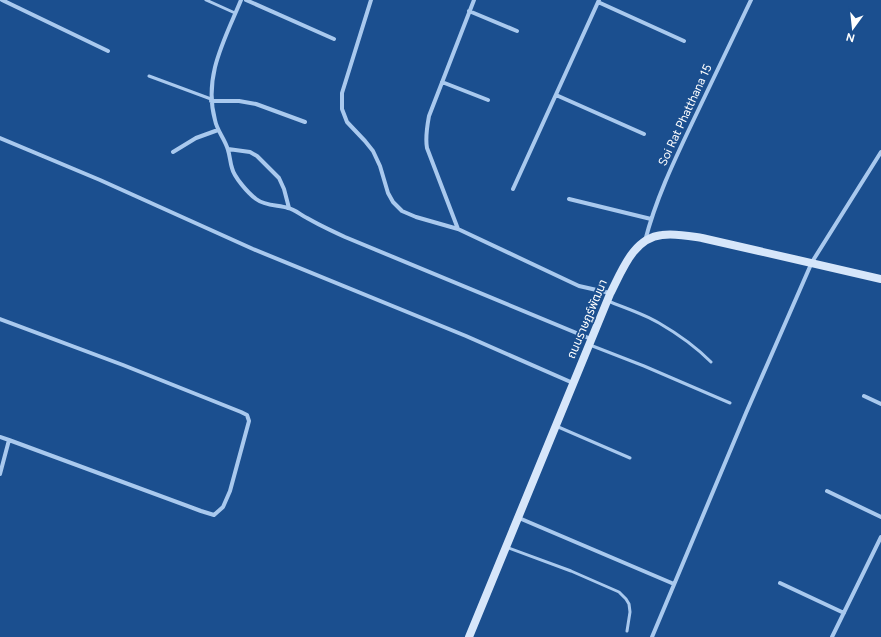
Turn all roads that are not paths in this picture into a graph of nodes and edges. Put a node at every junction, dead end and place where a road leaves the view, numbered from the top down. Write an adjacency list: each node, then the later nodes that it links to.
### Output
1 (2, 0): 14 (street)
2 (206, 0): 10 (lane)
3 (240, 0): 10 (street)
4 (246, 0): 12 (street)
5 (371, 0): 31 (street)
6 (474, 0): 9 (street)
7 (751, 0): 30 (street, Soi Rat Phatthana 15)
8 (598, 1): 13 (street); 17 (street)
9 (469, 11): 11 (street); 16 (street)
10 (235, 13): 18 (street)
11 (517, 31)
12 (334, 39)
13 (684, 41)
14 (108, 51)
15 (149, 76): 18 (lane)
16 (442, 82): 19 (street); 31 (street)
17 (556, 95): 22 (street); 27 (street)
18 (211, 100): 20 (street); 21 (street)
19 (488, 100)
20 (305, 122)
21 (218, 130): 24 (street); 25 (street)
22 (644, 134)
23 (0, 138): 39 (street)
24 (228, 149): 29 (street); 29 (street)
25 (173, 152)
26 (881, 152): 33 (street)
27 (513, 189)
28 (570, 199): 30 (street)
29 (289, 208): 37 (street)
30 (651, 219): 32 (street, Soi Rat Phatthana 15)
31 (458, 229): 35 (street)
32 (645, 241): 33 (street, ถนนราษฏร์พัฒนา); 35 (street, ถนนราษฏร์พัฒนา)
33 (812, 262): 34 (street, ถนนราษฏร์พัฒนา); 54 (street)
34 (881, 279)
35 (609, 297): 37 (street, ถนนราษฏร์พัฒนา); 38 (lane)
36 (0, 319): 45 (street)
37 (590, 342): 39 (street, ถนนราษฏร์พัฒนา); 41 (lane)
38 (710, 362)
39 (573, 383): 43 (street, ถนนราษฏร์พัฒนา)
40 (864, 396): 42 (street)
41 (730, 403)
42 (881, 404)
43 (556, 426): 46 (lane); 50 (street, ถนนราษฏร์พัฒนา)
44 (0, 437): 45 (street)
45 (9, 440): 47 (street)
46 (630, 458)
47 (0, 474)
48 (827, 492): 49 (street)
49 (881, 517)
50 (519, 518): 52 (street, ถนนราษฏร์พัฒนา); 54 (street)
51 (881, 537): 55 (street)
52 (506, 547): 56 (lane); 57 (street, ถนนราษฏร์พัฒนา)
53 (780, 583): 55 (street)
54 (674, 584): 58 (street)
55 (844, 613): 59 (street)
56 (627, 631)
57 (469, 637)
58 (652, 637)
59 (832, 637)

